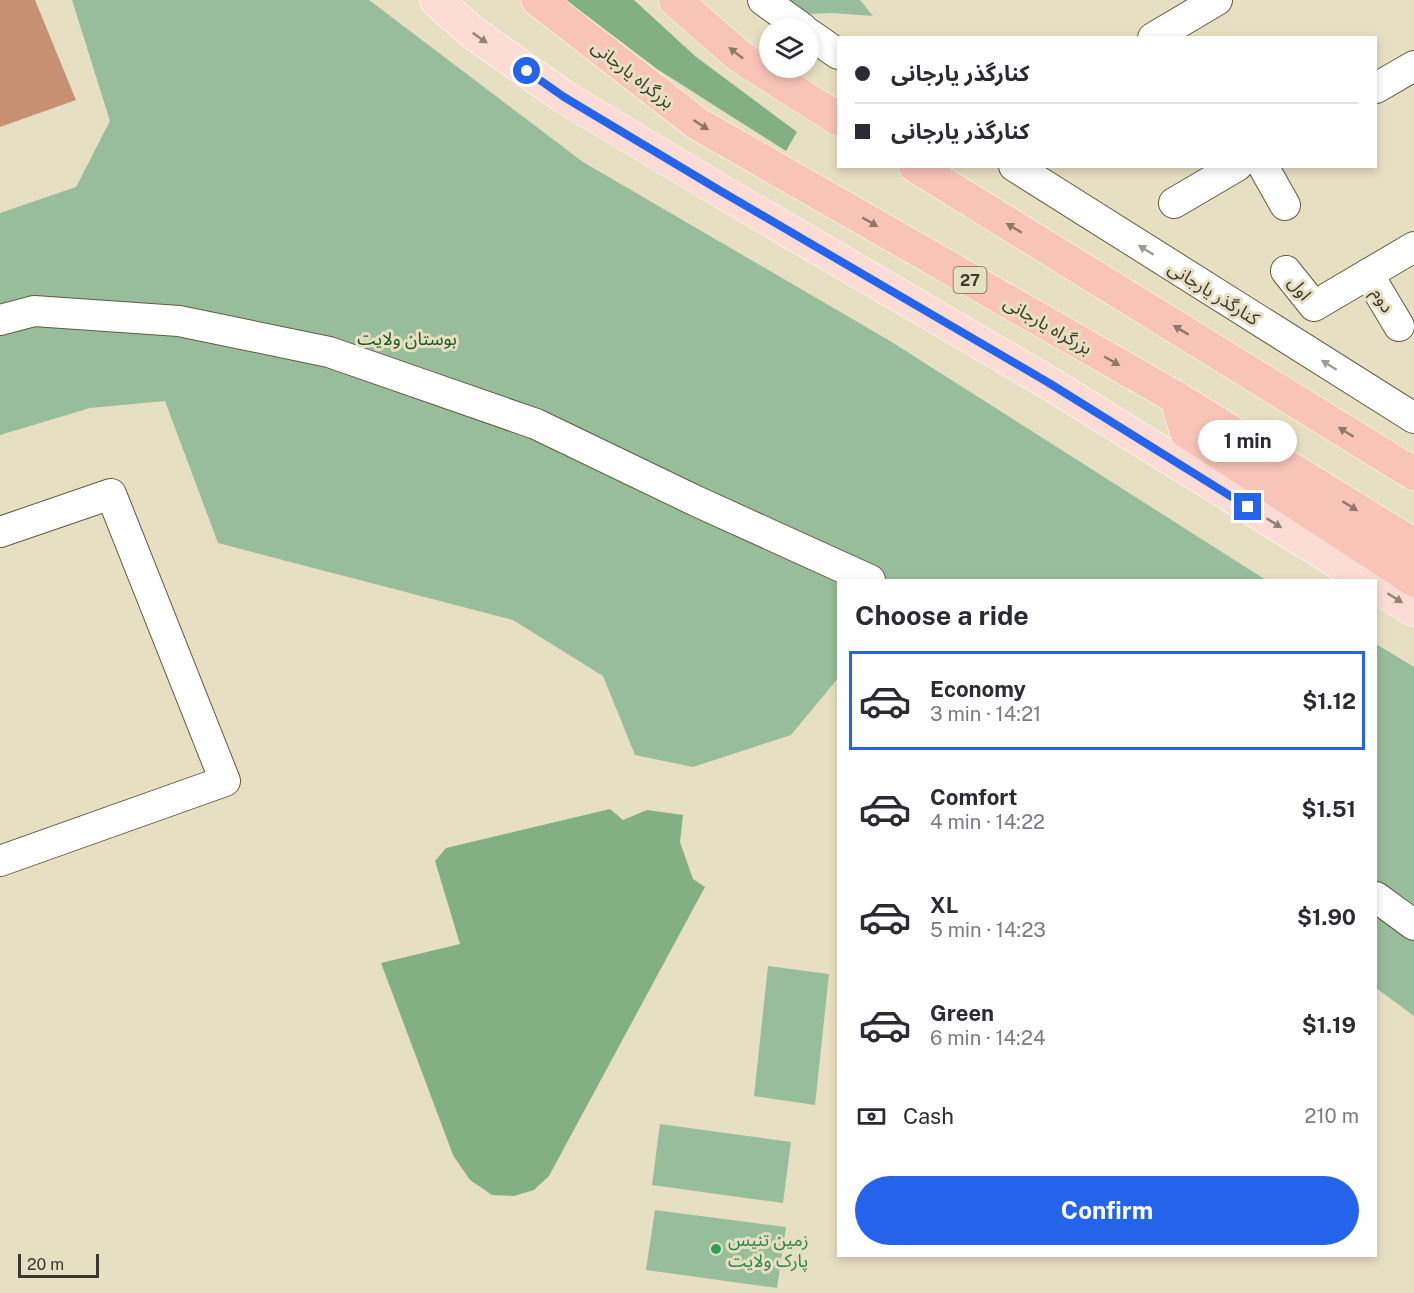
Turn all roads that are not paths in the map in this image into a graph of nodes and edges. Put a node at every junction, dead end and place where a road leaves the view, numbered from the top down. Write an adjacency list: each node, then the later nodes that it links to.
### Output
1 (436, 0): 30 (main road, one-way to 30)
2 (538, 0): 24 (highway, بزرگراه یارجانی / 27, one-way to 24)
3 (675, 0): 12 (highway, one-way to 3)
4 (763, 0): 6 (street)
5 (1217, 0): 7 (street)
6 (788, 18)
7 (1156, 36)
8 (819, 41): 9 (street)
9 (837, 53)
10 (1414, 66): 11 (street)
11 (1377, 87)
12 (837, 118)
13 (918, 168): 26 (highway, one-way to 13)
14 (1017, 168): 25 (street, کنارگذر یارجانی, one-way to 14)
15 (1234, 168): 17 (street)
16 (1264, 168): 18 (street)
17 (1174, 203)
18 (1285, 205)
19 (1414, 247): 21 (street)
20 (1286, 271): 21 (street, اول)
21 (1368, 274): 23 (street, دوم)
22 (0, 320): 29 (street)
23 (1399, 326)
24 (1175, 397): 28 (highway, بزرگراه یارجانی / 27, one-way to 28); 31 (highway)
25 (1414, 418)
26 (1414, 474)
27 (0, 532): 34 (street)
28 (1414, 545)
29 (868, 579)
30 (1365, 579)
31 (1414, 580)
32 (1377, 587): 33 (main road, one-way to 33)
33 (1414, 610)
34 (0, 861)
35 (1377, 898): 36 (street)
36 (1414, 925)

